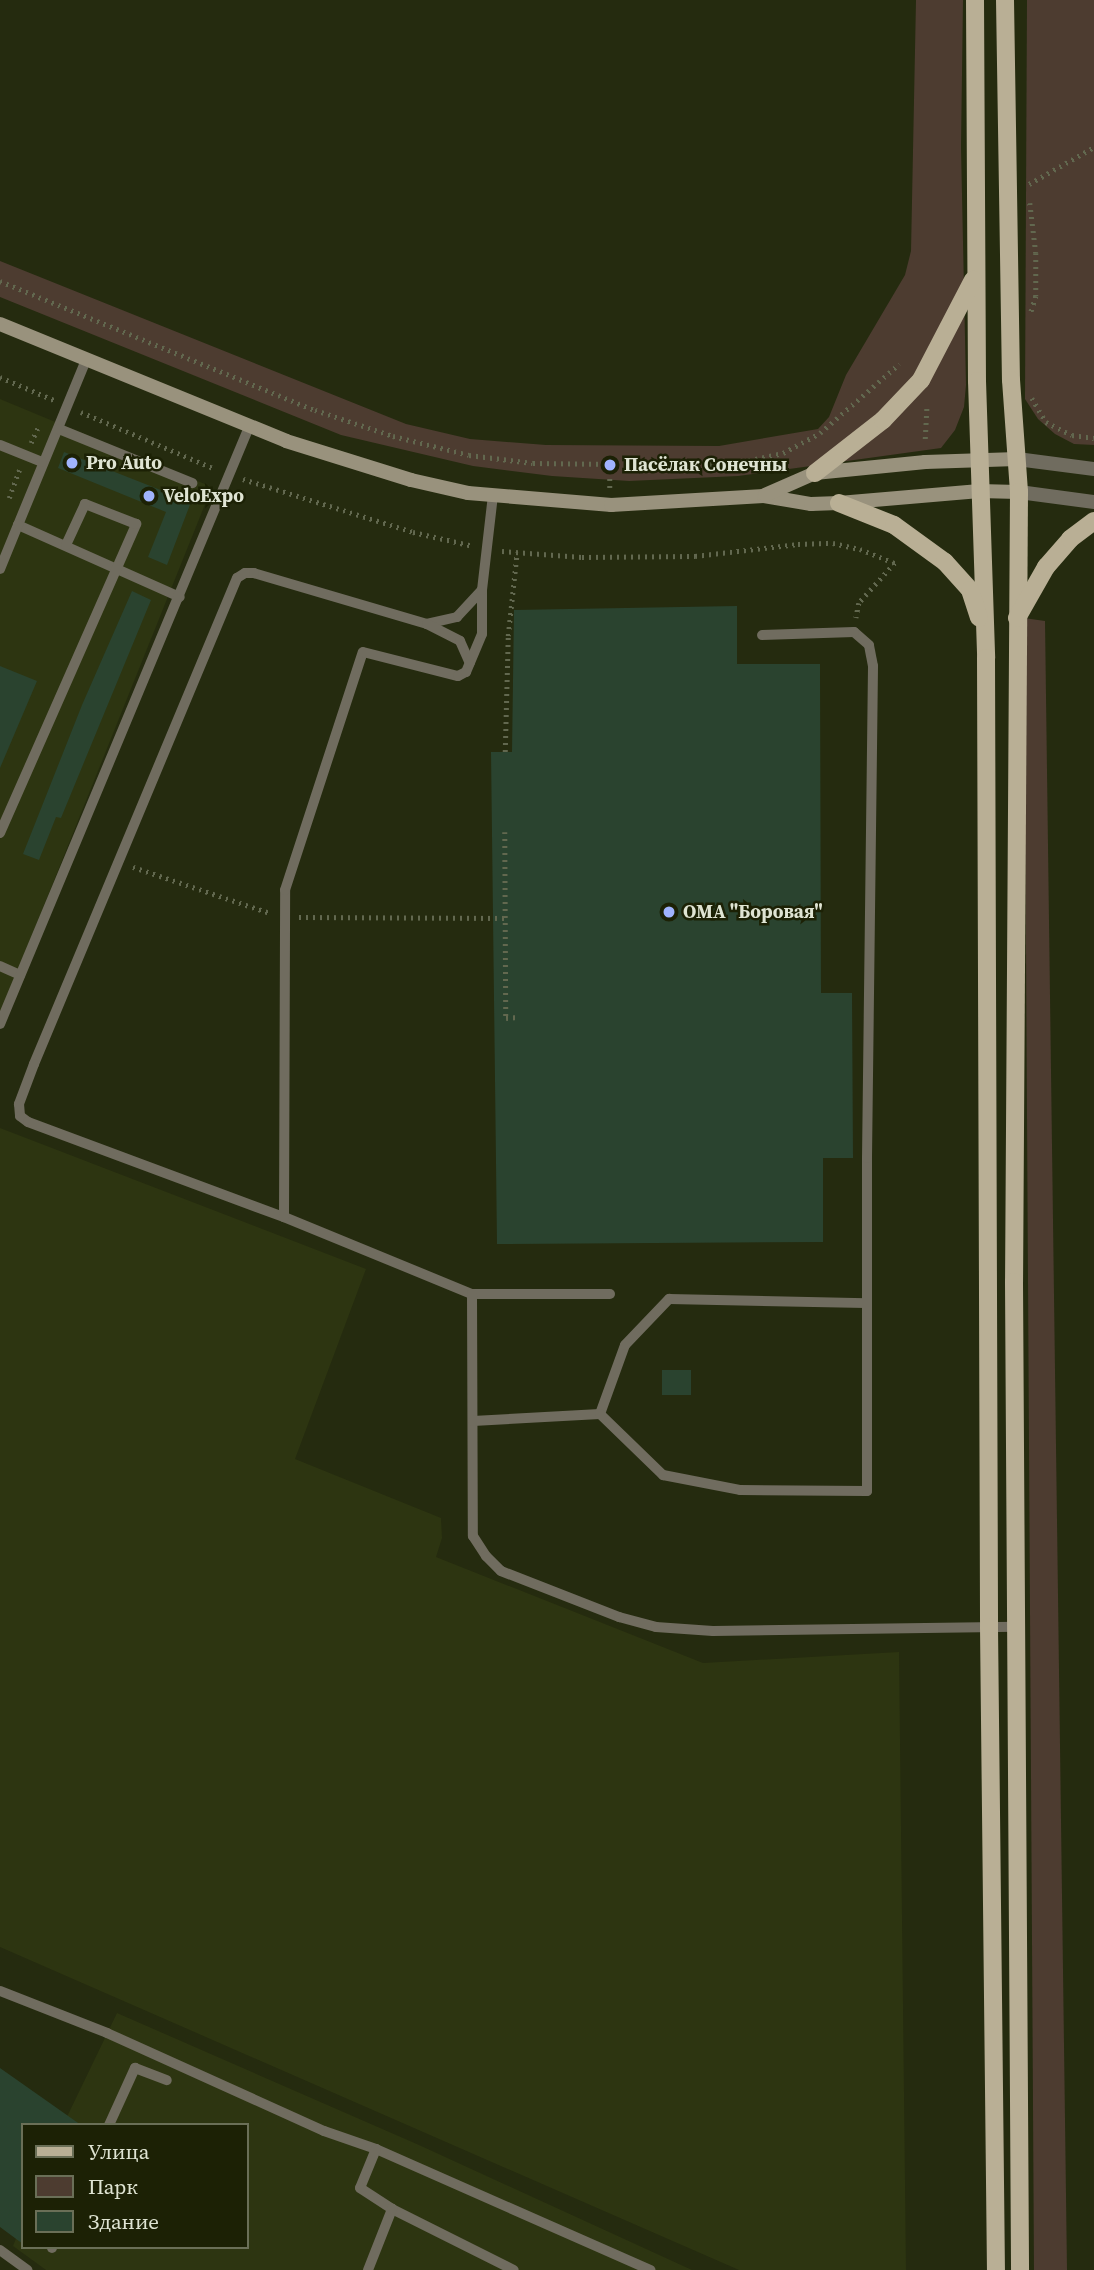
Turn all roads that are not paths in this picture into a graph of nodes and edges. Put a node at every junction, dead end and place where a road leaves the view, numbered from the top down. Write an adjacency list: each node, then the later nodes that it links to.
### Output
1 (975, 0): 3 (main road)
2 (1005, 0): 9 (main road)
3 (976, 273): 10 (main road); 13 (main road)
4 (0, 324): 5 (main road)
5 (86, 360): 6 (main road); 7 (lane)
6 (249, 427): 17 (main road); 27 (lane)
7 (59, 429): 11 (lane); 14 (lane)
8 (0, 445): 11 (lane)
9 (1017, 459): 10 (main road); 12 (street); 16 (main road)
10 (979, 460): 13 (main road); 15 (main road)
11 (42, 462): 22 (lane)
12 (1094, 468)
13 (815, 473): 18 (main road)
14 (192, 483)
15 (979, 491): 16 (main road); 20 (main road); 31 (main road)
16 (1019, 492): 19 (street); 28 (main road)
17 (493, 495): 18 (main road); 26 (lane)
18 (764, 496): 20 (main road)
19 (1094, 502)
20 (839, 503): 31 (main road)
21 (1094, 521): 28 (main road)
22 (18, 525): 23 (lane); 25 (lane)
23 (66, 545): 24 (lane); 24 (lane)
24 (118, 566): 27 (lane); 33 (lane)
25 (0, 569)
26 (482, 590): 29 (lane); 32 (lane)
27 (180, 597): 35 (lane)
28 (1017, 618): 43 (main road)
29 (427, 624): 32 (lane); 37 (lane)
30 (762, 635): 40 (lane)
31 (986, 657): 44 (main road)
32 (470, 663): 37 (lane)
33 (0, 833)
34 (0, 966): 35 (lane)
35 (20, 975): 36 (lane)
36 (0, 1024)
37 (284, 1217): 38 (lane)
38 (472, 1294): 39 (lane); 42 (lane)
39 (610, 1294)
40 (866, 1303): 41 (lane); 41 (lane)
41 (600, 1414): 42 (lane)
42 (473, 1421): 44 (lane)
43 (1016, 1626): 44 (lane); 56 (main road)
44 (989, 1627): 55 (main road)
45 (0, 1991): 48 (lane)
46 (167, 2080): 47 (lane)
47 (110, 2123)
48 (376, 2149): 49 (lane); 54 (lane)
49 (392, 2209): 52 (lane); 53 (lane)
50 (0, 2250): 51 (lane)
51 (28, 2270)
52 (368, 2270)
53 (514, 2270)
54 (650, 2270)
55 (996, 2270)
56 (1020, 2270)

